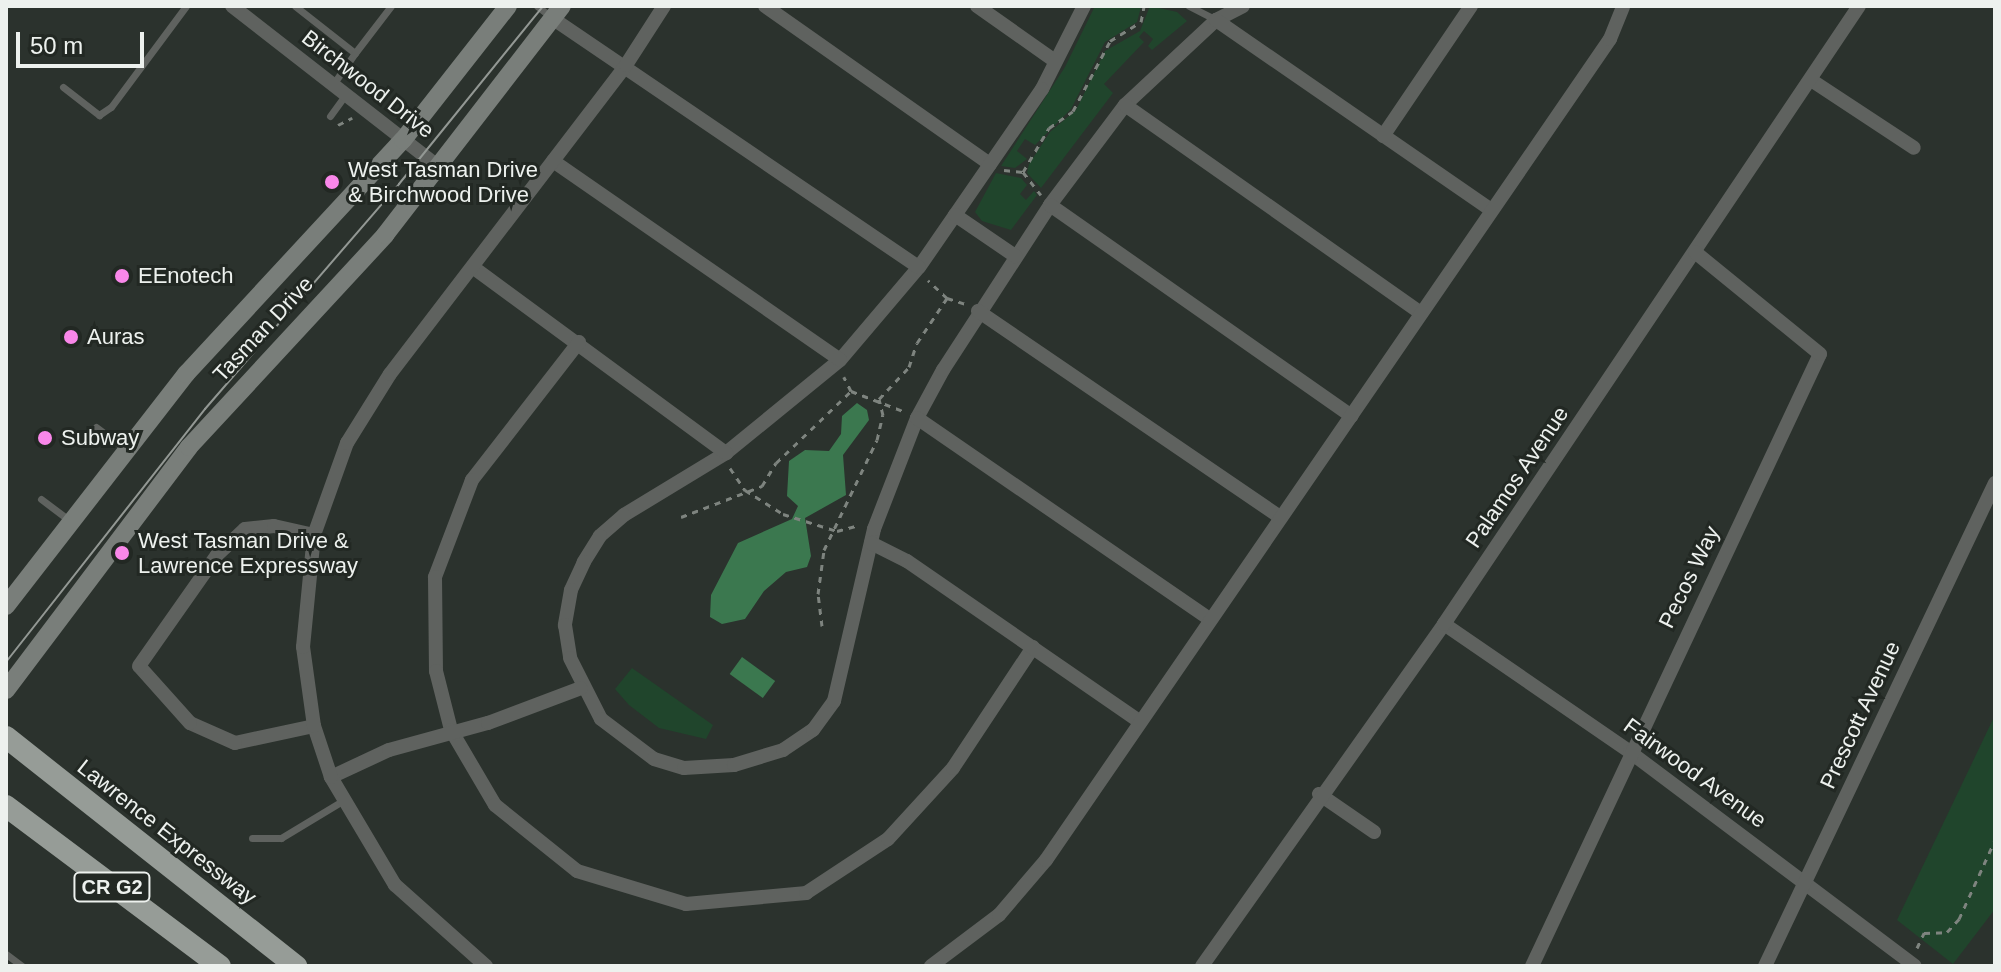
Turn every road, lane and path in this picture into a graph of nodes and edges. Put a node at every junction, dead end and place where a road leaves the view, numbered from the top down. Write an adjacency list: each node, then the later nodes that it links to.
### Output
1 (232, 6): 23 (street, Birchwood Drive)
2 (295, 6): 19 (lane)
3 (391, 6): 19 (lane)
4 (508, 6): 31 (main road, Tasman Drive)
5 (537, 6): 17 (lane)
6 (664, 6): 21 (street)
7 (765, 6): 34 (street)
8 (977, 6): 20 (street)
9 (1084, 6): 20 (street)
10 (1144, 6): 36 (path)
11 (1189, 6): 18 (lane)
12 (1243, 6): 18 (street)
13 (1471, 6): 30 (street)
14 (1623, 6): 38 (street)
15 (1859, 6): 22 (street, Palamos Avenue)
16 (183, 7): 24 (lane)
17 (557, 12): 21 (street); 35 (main road, Tasman Drive)
18 (1216, 20): 26 (street); 30 (street)
19 (355, 53): 23 (lane)
20 (1055, 61): 34 (street)
21 (626, 65): 33 (street); 43 (street)
22 (1811, 80): 32 (street); 40 (street, Palamos Avenue)
23 (333, 85): 25 (street, Birchwood Drive)
24 (63, 87)
25 (345, 94): 27 (lane); 31 (street, Birchwood Drive)
26 (1125, 105): 37 (street); 45 (street)
27 (330, 116)
28 (352, 118): 29 (path)
29 (339, 126)
30 (1383, 136): 38 (street)
31 (403, 140): 35 (street, Birchwood Drive); 53 (main road, Tasman Drive)
32 (1914, 148)
33 (553, 161): 42 (street); 47 (street)
34 (990, 164): 36 (path); 39 (street)
35 (439, 167): 70 (main road, Tasman Drive)
36 (1023, 172): 37 (path)
37 (1050, 205): 41 (street); 50 (street)
38 (1491, 210): 45 (street)
39 (955, 215): 41 (street); 43 (street)
40 (1695, 252): 66 (street, Palamos Avenue); 75 (street, Pecos Way)
41 (1015, 256): 44 (street)
42 (474, 268): 46 (street); 62 (street)
43 (918, 268): 47 (street); 49 (path)
44 (978, 311): 51 (street); 59 (street)
45 (1421, 313): 50 (street)
46 (579, 342): 54 (street); 73 (street)
47 (836, 363): 48 (path); 54 (street)
48 (851, 391): 49 (path); 56 (path)
49 (879, 399): 51 (path); 61 (path)
50 (1351, 416): 59 (street)
51 (917, 418): 63 (street); 65 (street)
52 (96, 427): 53 (lane)
53 (126, 450): 60 (main road)
54 (724, 454): 56 (path); 69 (street)
55 (1995, 483): 83 (street, Prescott Avenue)
56 (745, 490): 58 (path); 61 (path)
57 (41, 499): 60 (lane)
58 (681, 517)
59 (1280, 517): 65 (street)
60 (71, 522): 64 (main road)
61 (837, 531): 63 (path); 67 (path)
62 (314, 535): 72 (street); 72 (street)
63 (872, 536): 68 (street); 69 (street)
64 (6, 606)
65 (1210, 619): 71 (street)
66 (1444, 624): 75 (street, Fairwood Avenue); 77 (street, Palamos Avenue)
67 (822, 626)
68 (1033, 647): 71 (street); 73 (street)
69 (581, 688): 73 (street)
70 (6, 690)
71 (1139, 721): 90 (street)
72 (314, 726): 76 (street)
73 (451, 730): 76 (street)
74 (6, 737): 88 (highway, Lawrence Expressway / CR G2)
75 (1630, 752): 83 (street, Fairwood Avenue); 92 (street, Pecos Way)
76 (331, 777): 78 (street)
77 (1319, 794): 80 (street); 91 (street, Palamos Avenue)
78 (344, 800): 81 (lane); 89 (street)
79 (6, 806): 87 (highway, CR G2)
80 (1374, 832)
81 (252, 838)
82 (1995, 840): 84 (path)
83 (1806, 880): 93 (street, Prescott Avenue); 94 (street, Fairwood Avenue)
84 (1917, 948)
85 (6, 954): 86 (lane)
86 (22, 966)
87 (220, 966)
88 (296, 966)
89 (486, 966)
90 (931, 966)
91 (1202, 966)
92 (1532, 966)
93 (1765, 966)
94 (1915, 966)

